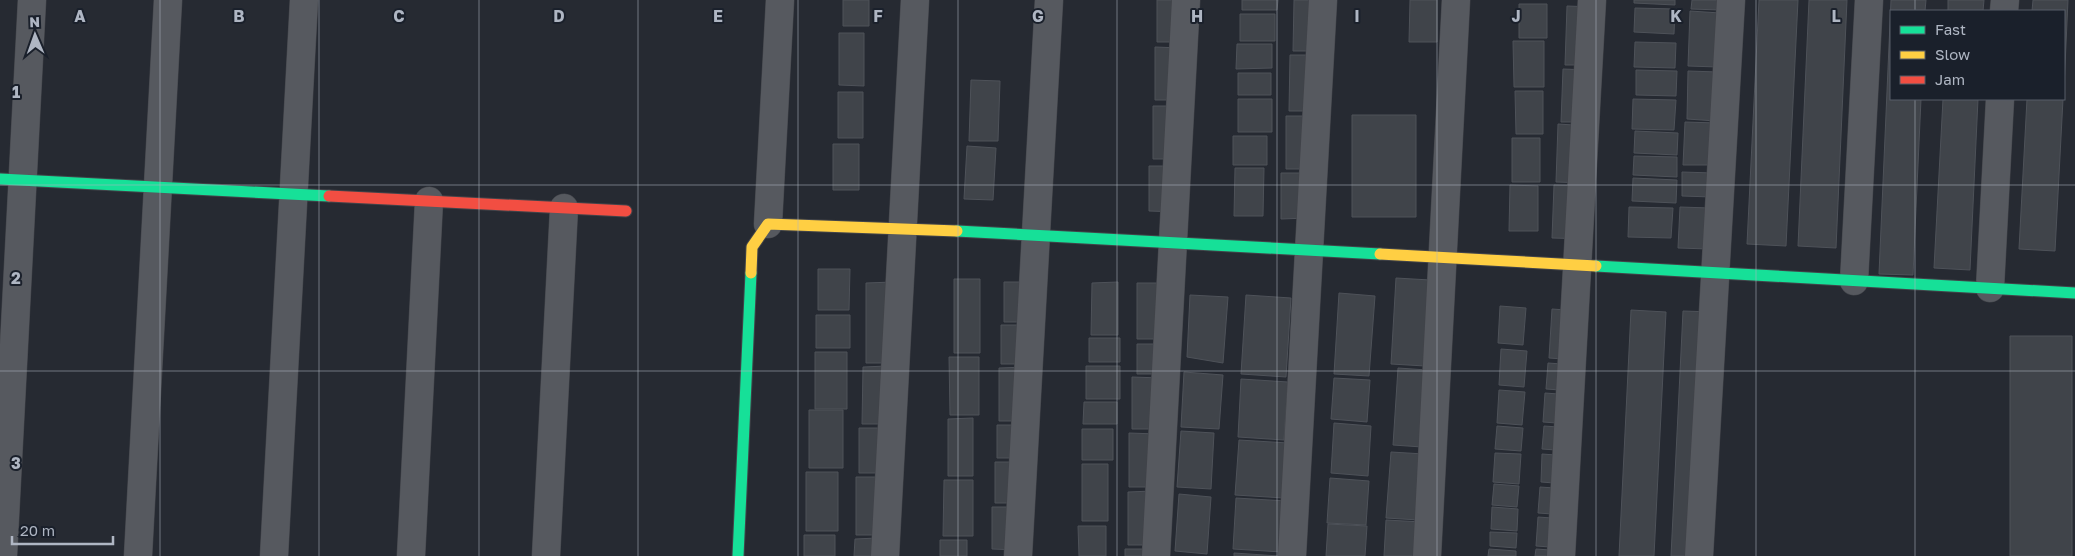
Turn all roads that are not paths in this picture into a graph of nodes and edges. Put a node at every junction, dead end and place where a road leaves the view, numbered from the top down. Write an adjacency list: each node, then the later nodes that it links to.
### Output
1 (32, 0): 14 (street)
2 (168, 0): 15 (street)
3 (304, 0): 16 (street)
4 (780, 0): 20 (street)
5 (915, 0): 21 (street)
6 (1049, 0): 22 (street)
7 (1186, 0): 23 (street)
8 (1323, 0): 24 (street)
9 (1456, 0): 25 (street)
10 (1592, 0): 26 (street)
11 (1731, 0): 27 (street)
12 (1868, 0): 28 (street)
13 (2000, 100): 29 (street)
14 (12, 180): 15 (street); 31 (street)
15 (158, 187): 16 (street); 32 (street)
16 (293, 194): 17 (street); 33 (street)
17 (429, 201): 18 (street); 34 (street)
18 (564, 208): 19 (street); 35 (street)
19 (626, 211)
20 (768, 224): 21 (street); 36 (street)
21 (902, 228): 22 (street); 37 (street)
22 (1036, 236): 23 (street); 38 (street)
23 (1173, 244): 24 (street); 39 (street)
24 (1309, 251): 25 (street); 40 (street)
25 (1442, 258): 26 (street); 41 (street)
26 (1576, 266): 27 (street); 42 (street)
27 (1714, 273): 28 (street); 43 (street)
28 (1854, 281): 29 (street)
29 (1990, 288): 30 (street)
30 (2075, 293)
31 (3, 556)
32 (138, 556)
33 (274, 556)
34 (411, 556)
35 (546, 556)
36 (738, 556)
37 (885, 556)
38 (1018, 556)
39 (1156, 556)
40 (1292, 556)
41 (1426, 556)
42 (1561, 556)
43 (1699, 556)

